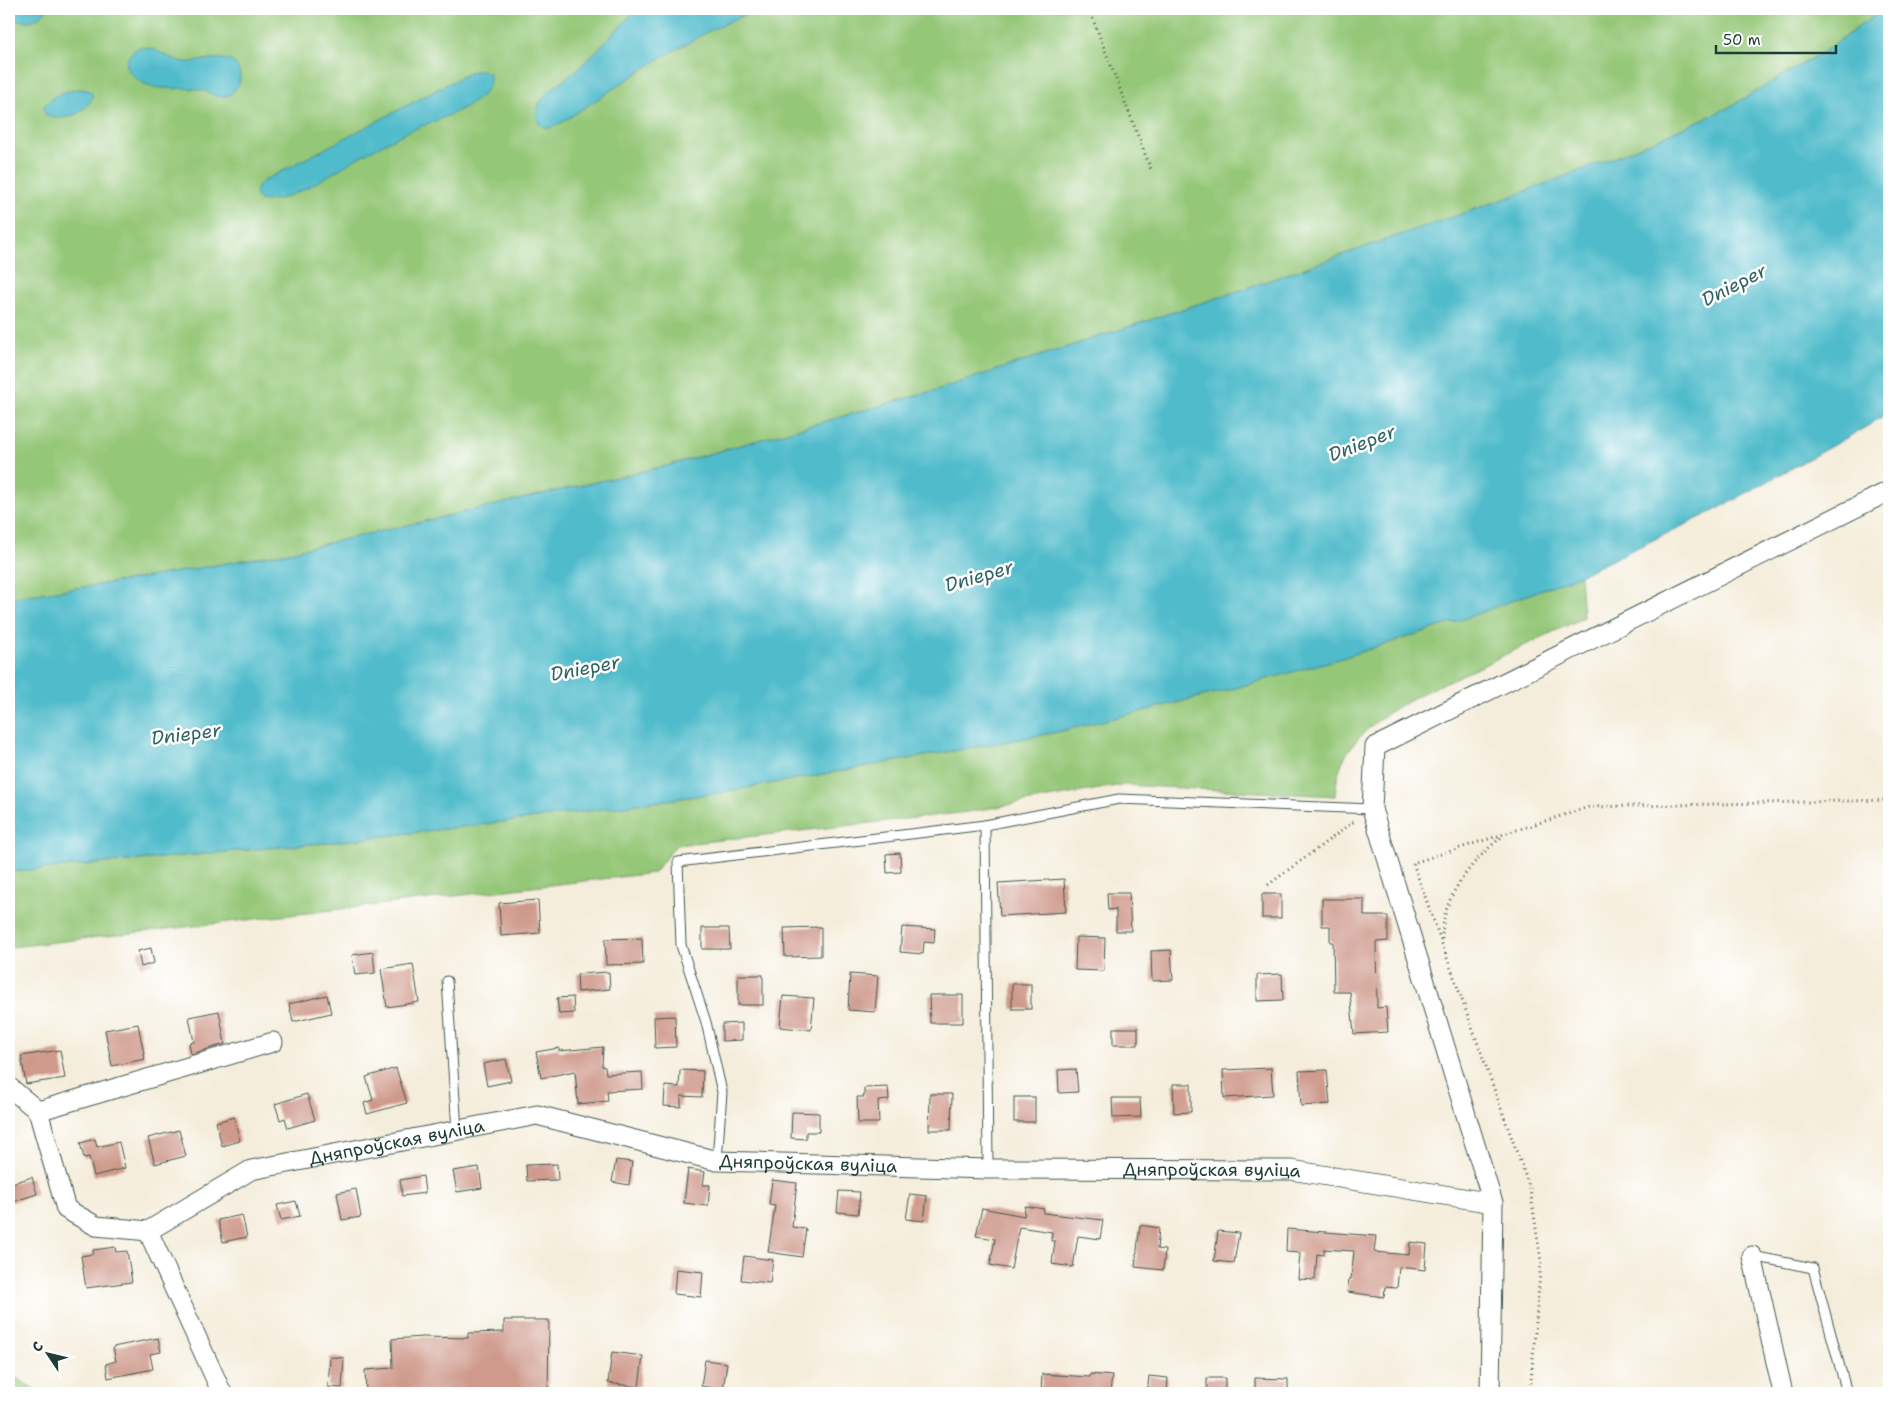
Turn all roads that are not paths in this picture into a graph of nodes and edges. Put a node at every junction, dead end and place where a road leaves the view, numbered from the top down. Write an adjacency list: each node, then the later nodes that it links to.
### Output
1 (1889, 491): 2 (street)
2 (1372, 809): 3 (lane); 11 (street)
3 (986, 825): 9 (lane); 10 (lane)
4 (448, 981): 8 (lane)
5 (273, 1042): 7 (street)
6 (9, 1087): 7 (street)
7 (38, 1111): 12 (street)
8 (458, 1130): 9 (street, Дняпроўская вуліца); 12 (street, Дняпроўская вуліца)
9 (717, 1161): 10 (street, Дняпроўская вуліца)
10 (988, 1169): 11 (street, Дняпроўская вуліца)
11 (1493, 1203): 15 (street)
12 (148, 1231): 14 (street)
13 (1752, 1256): 16 (street); 17 (lane)
14 (222, 1393)
15 (1490, 1393)
16 (1783, 1393)
17 (1847, 1393)

